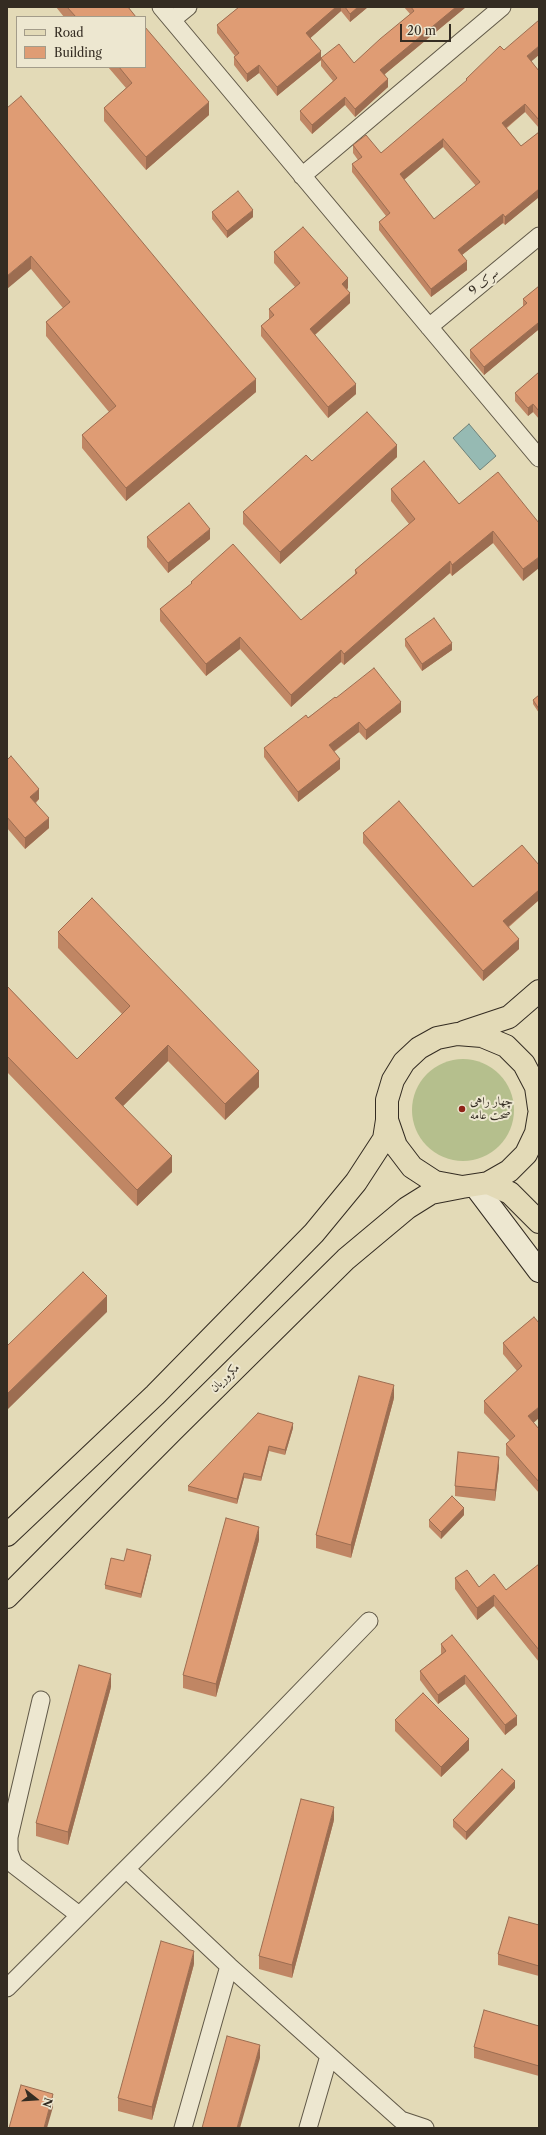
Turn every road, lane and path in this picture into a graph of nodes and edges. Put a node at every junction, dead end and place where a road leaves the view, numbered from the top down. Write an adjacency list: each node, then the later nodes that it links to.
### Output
1 (161, 7): 4 (street)
2 (188, 7): 4 (street)
3 (502, 7): 5 (street)
4 (172, 20): 5 (street)
5 (302, 176): 7 (street)
6 (539, 236): 7 (street, سرک 9)
7 (429, 327): 8 (street)
8 (539, 458)
9 (539, 990): 10 (main road)
10 (457, 1034): 11 (main road); 13 (main road)
11 (537, 1083): 12 (main road)
12 (539, 1108)
13 (387, 1120): 16 (main road); 19 (main road)
14 (538, 1124): 15 (main road); 16 (main road, مکروریان)
15 (539, 1161)
16 (475, 1185): 17 (main road); 18 (main road); 20 (main road, مکروریان)
17 (539, 1222)
18 (539, 1271)
19 (7, 1535)
20 (7, 1597)
21 (369, 1621): 23 (street)
22 (41, 1700): 24 (street)
23 (126, 1869): 24 (street); 25 (street)
24 (79, 1915): 26 (street)
25 (229, 1966): 27 (street); 28 (street)
26 (7, 1988)
27 (329, 2056): 29 (street); 30 (street)
28 (183, 2128)
29 (308, 2128)
30 (424, 2128)

